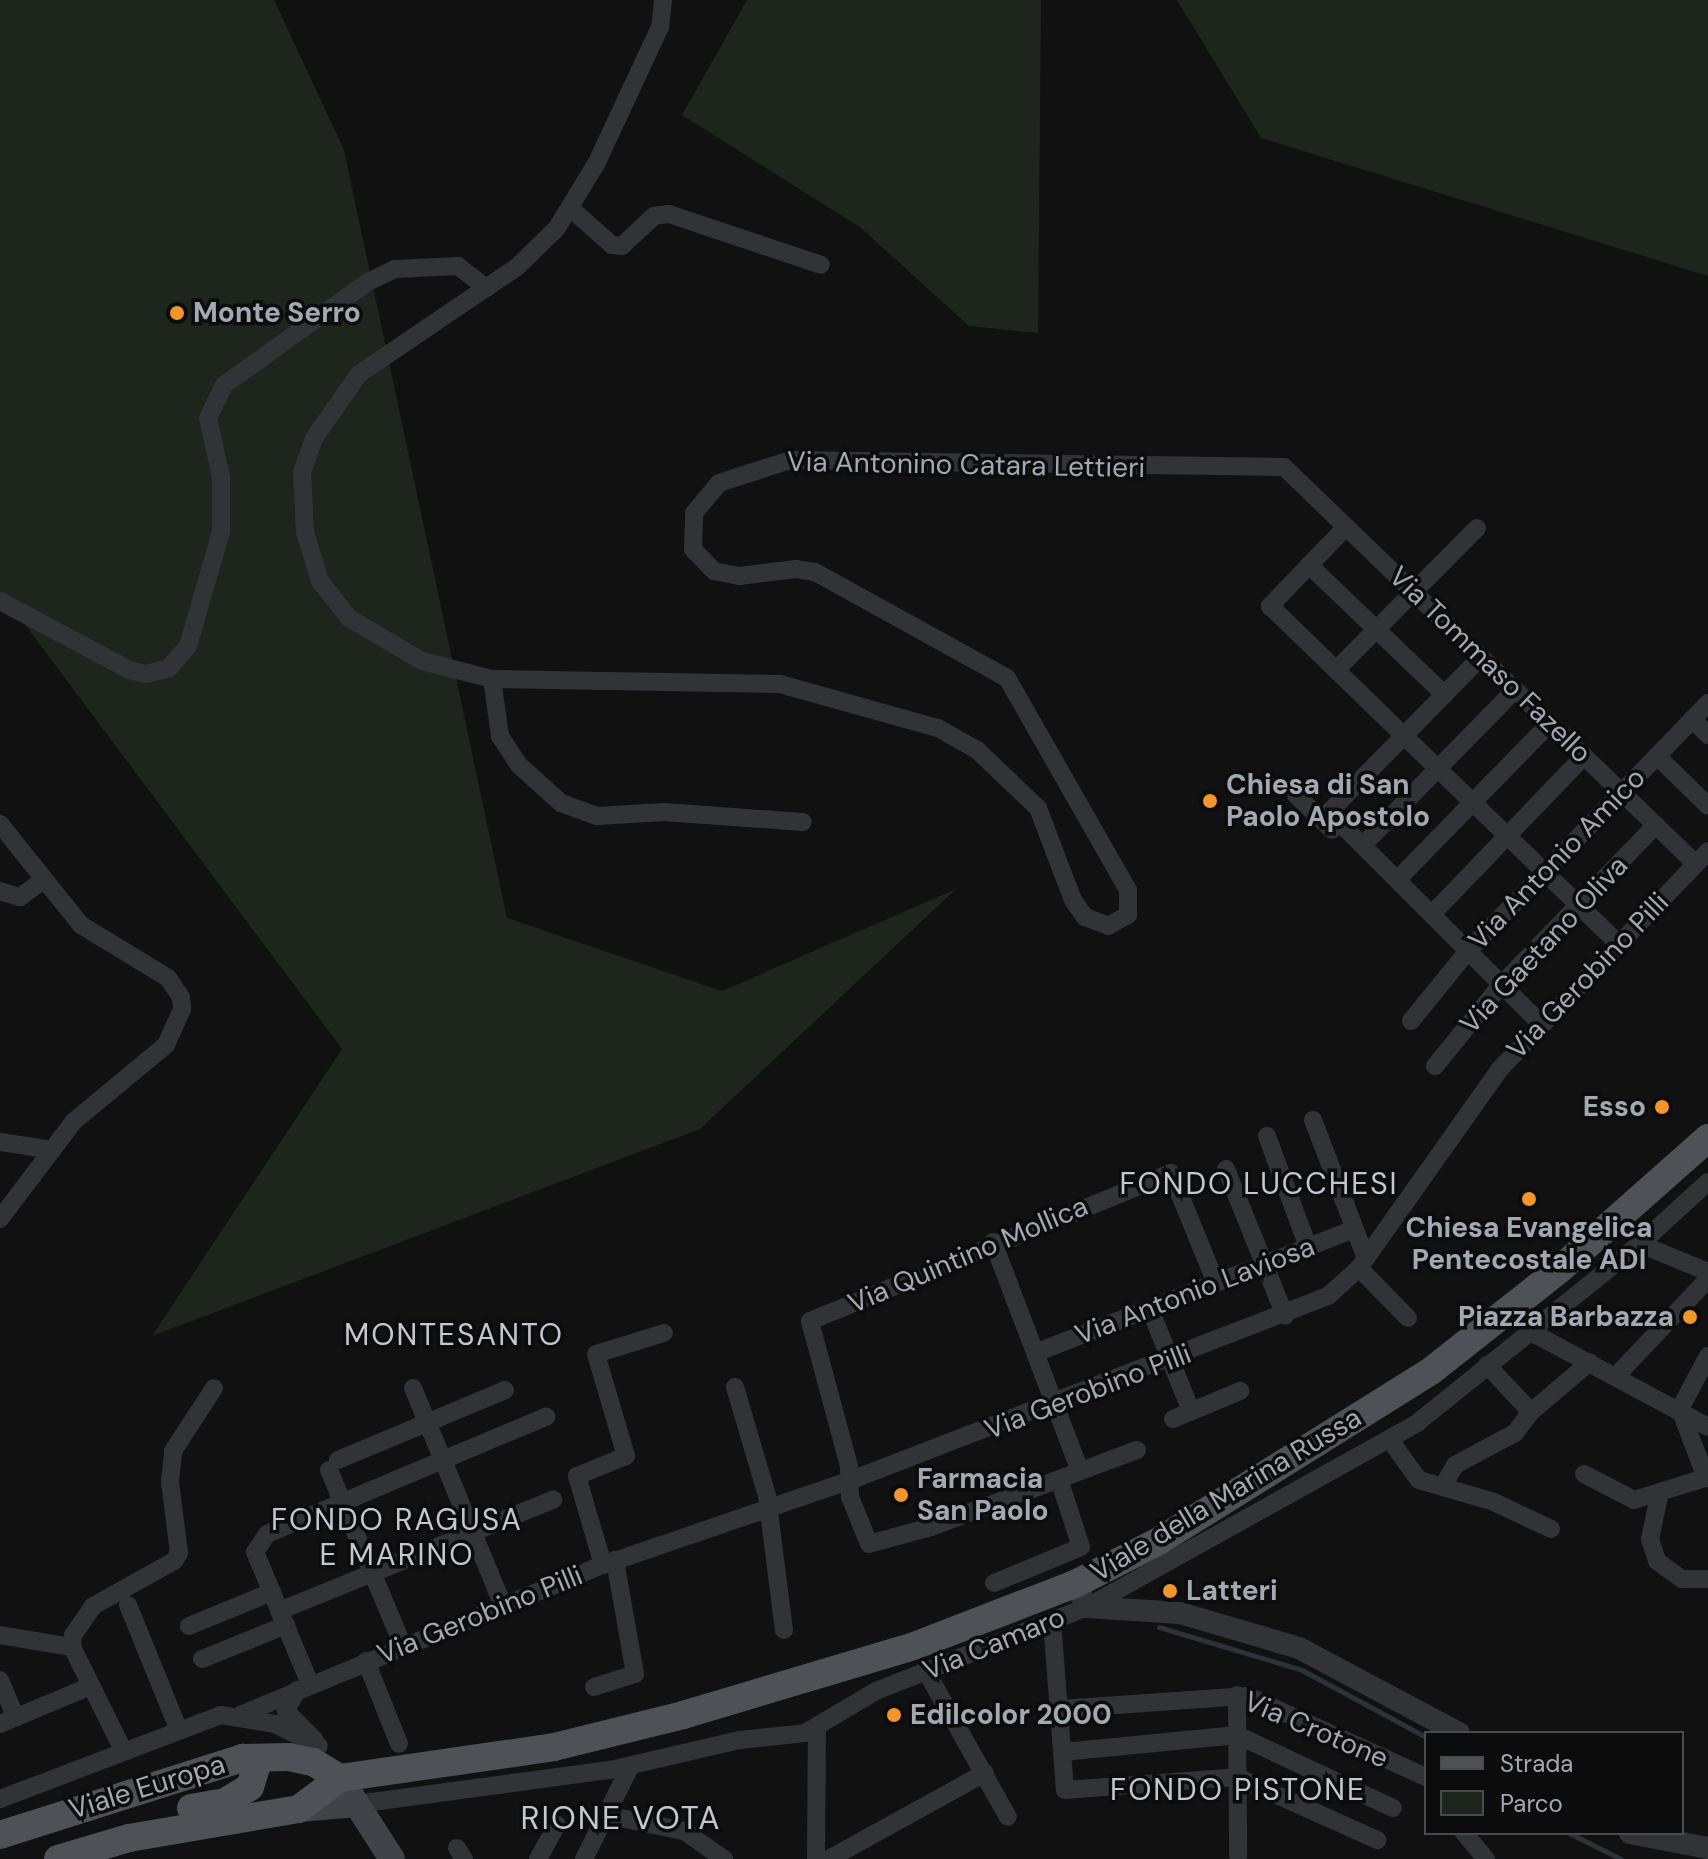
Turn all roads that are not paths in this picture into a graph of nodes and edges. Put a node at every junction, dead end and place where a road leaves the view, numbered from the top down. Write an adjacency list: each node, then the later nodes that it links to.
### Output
1 (663, 0): 2 (street, Via Antonino Catara Lettieri)
2 (570, 208): 3 (street); 4 (street, Via Antonino Catara Lettieri)
3 (821, 265)
4 (486, 288): 10 (street); 14 (street, Via Antonino Catara Lettieri)
5 (1284, 467): 6 (street, Via Tommaso Fazello); 14 (street, Via Antonino Catara Lettieri)
6 (1346, 527): 8 (street); 9 (street, Via Tommaso Fazello)
7 (1477, 528): 9 (street)
8 (1309, 565): 11 (street); 13 (street)
9 (1414, 592): 11 (street); 12 (street, Via Tommaso Fazello)
10 (0, 601)
11 (1376, 629): 13 (street); 16 (street)
12 (1481, 657): 15 (street, Via Tommaso Fazello); 16 (street)
13 (1336, 670): 21 (street)
14 (492, 679): 29 (street)
15 (1515, 690): 19 (street, Via Tommaso Fazello); 24 (street)
16 (1445, 695): 21 (street)
17 (1708, 703): 18 (street, Via Antonio Amico)
18 (1692, 719): 20 (street); 23 (street, Via Antonio Amico)
19 (1550, 723): 22 (street, Via Tommaso Fazello); 27 (street)
20 (1708, 735)
21 (1404, 736): 24 (street); 33 (street)
22 (1584, 756): 25 (street, Via Tommaso Fazello); 32 (street)
23 (1657, 756): 25 (street, Via Antonio Amico); 28 (street)
24 (1438, 769): 27 (street); 33 (street)
25 (1621, 792): 31 (street, Via Tommaso Fazello); 35 (street, Via Antonio Amico)
26 (1296, 795): 42 (street)
27 (1473, 803): 32 (street); 36 (street)
28 (1708, 806)
29 (803, 822)
30 (0, 824): 37 (street)
31 (1656, 825): 34 (street, Via Tommaso Fazello); 39 (street, Via Gaetano Oliva)
32 (1507, 836): 35 (street); 40 (street)
33 (1363, 845): 36 (street)
34 (1702, 858): 41 (street, Via Gerobino Pilli)
35 (1545, 872): 39 (street); 42 (street, Via Antonio Amico)
36 (1398, 879): 40 (street)
37 (43, 880): 38 (street); 51 (street)
38 (0, 891)
39 (1579, 905): 41 (street); 43 (street, Via Gaetano Oliva)
40 (1433, 913): 42 (street)
41 (1618, 943): 45 (street, Via Gerobino Pilli)
42 (1467, 952): 43 (street); 44 (street, Via Antonio Amico)
43 (1501, 985): 45 (street); 46 (street, Via Gaetano Oliva)
44 (1411, 1021)
45 (1540, 1023): 59 (street, Via Gerobino Pilli)
46 (1435, 1066)
47 (1313, 1120): 55 (street)
48 (1267, 1136): 58 (street)
49 (1708, 1138): 109 (main road, Viale della Marina Russa)
50 (0, 1142): 51 (street)
51 (52, 1150): 54 (street)
52 (1226, 1169): 60 (street)
53 (1708, 1182): 57 (street, Via Camaro)
54 (0, 1219)
55 (1355, 1229): 58 (street, Via Antonio Laviosa); 59 (street)
56 (993, 1242): 63 (street, Via Quintino Mollica); 69 (street); 95 (street, Via Quintino Mollica)
57 (1640, 1244): 61 (street); 67 (street, Via Camaro)
58 (1308, 1247): 60 (street, Via Antonio Laviosa)
59 (1362, 1263): 65 (street, Via Gerobino Pilli); 66 (street)
60 (1264, 1264): 63 (street, Via Antonio Laviosa); 65 (street)
61 (1708, 1272)
62 (1708, 1279): 74 (street)
63 (1216, 1283): 64 (street, Via Antonio Laviosa)
64 (1150, 1309): 69 (street, Via Antonio Laviosa); 71 (street)
65 (1285, 1316): 71 (street, Via Gerobino Pilli)
66 (1408, 1318)
67 (1529, 1331): 72 (street); 73 (street, Via Camaro)
68 (664, 1333): 103 (street)
69 (1035, 1353): 80 (street)
70 (1708, 1356): 81 (street)
71 (1170, 1360): 80 (street, Via Gerobino Pilli); 82 (street)
72 (1590, 1362): 74 (street); 83 (street)
73 (1487, 1365): 83 (street); 88 (street, Via Camaro)
74 (1616, 1376): 81 (street)
75 (735, 1387): 100 (street)
76 (214, 1388): 119 (street)
77 (413, 1388): 86 (street)
78 (505, 1390): 86 (street)
79 (1240, 1391): 82 (street)
80 (1055, 1405): 91 (street); 95 (street, Via Gerobino Pilli)
81 (1680, 1409): 87 (street); 93 (street)
82 (1191, 1411): 85 (street)
83 (1531, 1412): 96 (street)
84 (546, 1417): 90 (street)
85 (1173, 1419)
86 (427, 1423): 90 (street); 99 (street)
87 (1708, 1427)
88 (1390, 1440): 96 (street); 106 (street, Via Camaro)
89 (1137, 1450): 91 (street)
90 (443, 1461): 99 (street); 102 (street)
91 (1080, 1471): 94 (street)
92 (1584, 1474): 97 (street)
93 (1707, 1477): 97 (street)
94 (1059, 1479): 95 (street); 107 (street)
95 (849, 1481): 100 (street, Via Gerobino Pilli)
96 (1443, 1486): 101 (street)
97 (1660, 1492): 105 (street)
98 (553, 1500): 102 (street)
99 (343, 1503): 104 (street); 108 (street)
100 (769, 1508): 103 (street, Via Gerobino Pilli); 116 (street)
101 (1551, 1529)
102 (473, 1533): 104 (street); 111 (street)
103 (609, 1562): 111 (street, Via Gerobino Pilli); 126 (street)
104 (372, 1573): 113 (street); 118 (street)
105 (1708, 1579)
106 (1140, 1581): 109 (street, Via Camaro); 112 (street)
107 (994, 1583)
108 (272, 1592): 113 (street); 115 (street)
109 (1081, 1595): 112 (street); 114 (street, Via Camaro); 144 (main road, Viale della Marina Russa)
110 (128, 1605): 131 (street)
111 (503, 1605): 118 (street, Via Gerobino Pilli)
112 (1157, 1610): 133 (street)
113 (283, 1618): 120 (street); 125 (street)
114 (1052, 1621): 122 (street, Via Camaro); 128 (street)
115 (189, 1626)
116 (784, 1630)
117 (0, 1635): 119 (street)
118 (403, 1646): 121 (street, Via Gerobino Pilli)
119 (72, 1647): 124 (street)
120 (202, 1659)
121 (366, 1661): 125 (street, Via Gerobino Pilli); 135 (street)
122 (926, 1671): 132 (street, Via Camaro); 141 (street)
123 (0, 1680): 130 (street)
124 (91, 1686): 130 (street); 137 (street)
125 (304, 1687): 129 (street, Via Gerobino Pilli); 136 (street)
126 (594, 1687)
127 (1237, 1695): 128 (street, Via Crotone); 134 (street); 142 (street, Via Crotone)
128 (1060, 1709): 138 (street)
129 (240, 1715): 131 (street, Viale Europa); 136 (street)
130 (8, 1721)
131 (178, 1728): 137 (street, Viale Europa)
132 (817, 1729): 140 (street, Via Camaro); 164 (street)
133 (1455, 1731)
134 (1237, 1735): 138 (street); 143 (street); 147 (street)
135 (399, 1744)
136 (319, 1746): 144 (street)
137 (123, 1750): 145 (street, Viale Europa)
138 (1063, 1752): 143 (street)
139 (243, 1758): 144 (main road, Viale Europa); 152 (main road, Viale Europa); 155 (main road)
140 (630, 1767): 146 (street, Via Camaro); 149 (street)
141 (985, 1773): 150 (street); 165 (street)
142 (1424, 1776)
143 (1237, 1777): 156 (street); 158 (street)
144 (340, 1778): 146 (main road); 148 (main road)
145 (0, 1799)
146 (357, 1804): 148 (main road); 160 (main road)
147 (1393, 1808)
148 (299, 1809): 155 (main road, Viale Europa)
149 (606, 1815): 162 (street); 163 (street)
150 (1008, 1817)
151 (557, 1825): 161 (street)
152 (0, 1835)
153 (1466, 1835): 166 (street)
154 (1640, 1835): 157 (street)
155 (129, 1838): 159 (main road, Viale Europa)
156 (1377, 1840)
157 (1708, 1848)
158 (1238, 1856)
159 (58, 1859)
160 (392, 1859)
161 (538, 1859)
162 (584, 1859)
163 (724, 1859)
164 (816, 1859)
165 (829, 1859)
166 (1486, 1859)

